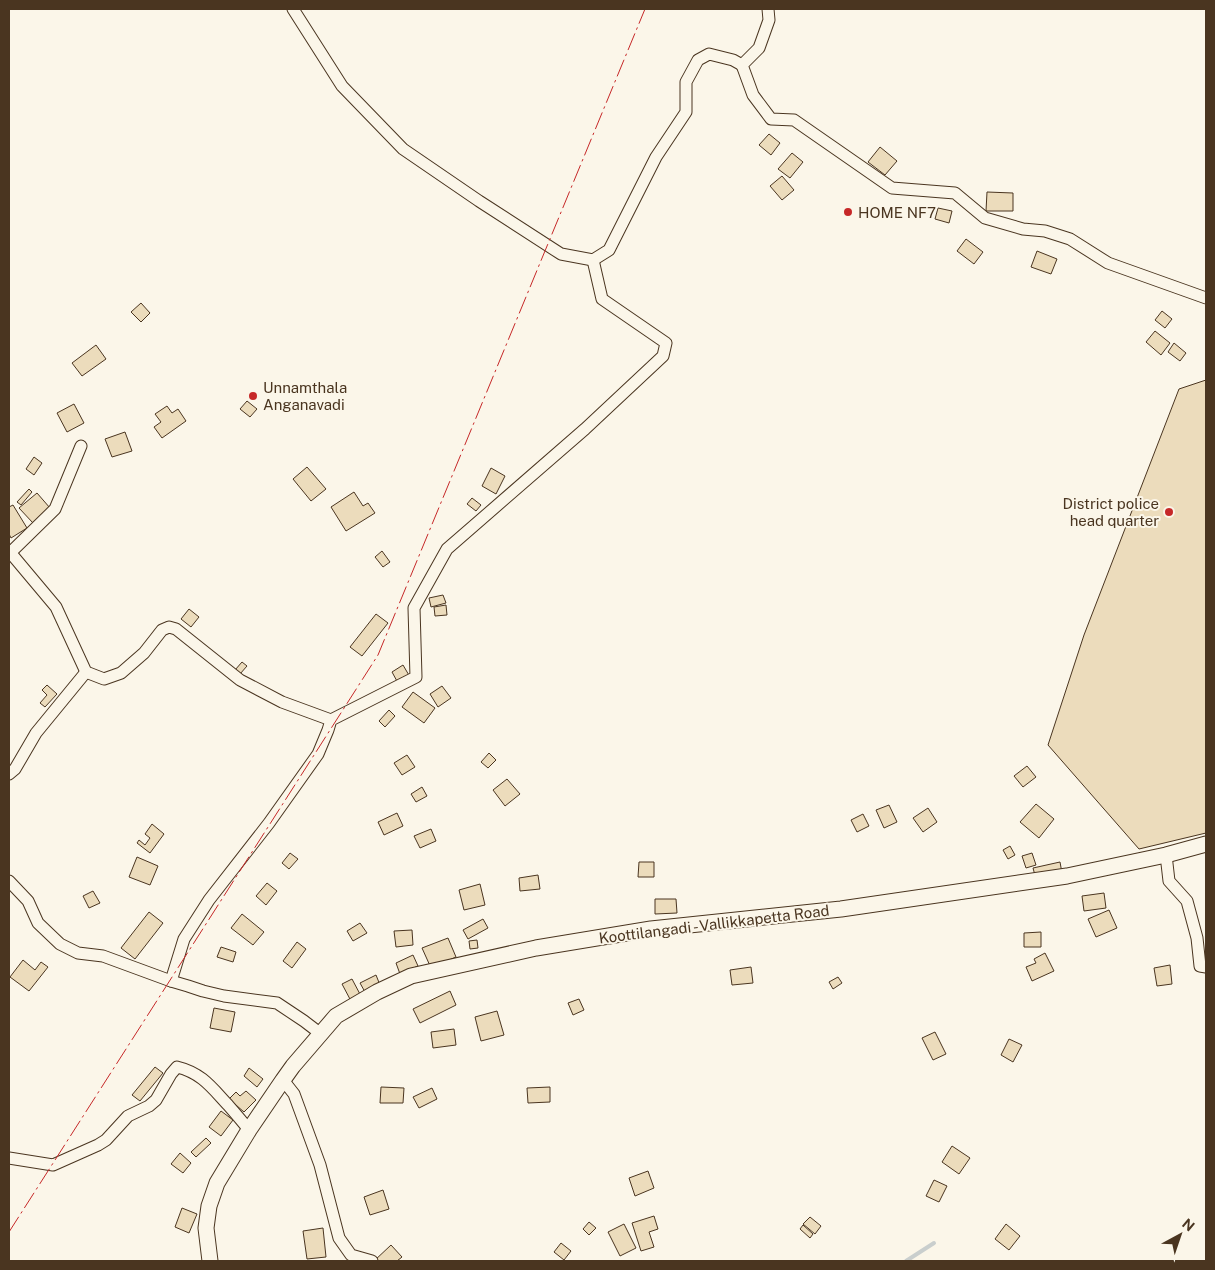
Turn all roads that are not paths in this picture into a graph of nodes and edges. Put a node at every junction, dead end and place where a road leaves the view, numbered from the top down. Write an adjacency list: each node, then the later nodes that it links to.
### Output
1 (293, 9): 4 (street)
2 (768, 9): 3 (street)
3 (742, 65): 4 (street); 5 (street)
4 (593, 260): 9 (street)
5 (1206, 298)
6 (81, 446): 7 (street)
7 (9, 552): 8 (street)
8 (86, 672): 9 (street); 10 (street)
9 (331, 720): 15 (street)
10 (9, 774)
11 (1206, 844): 12 (main road, Koottilangadi - Vallikkapetta Road)
12 (1166, 856): 14 (street); 16 (main road, Koottilangadi - Vallikkapetta Road)
13 (9, 881): 15 (street)
14 (1206, 967)
15 (171, 982): 16 (street)
16 (321, 1034): 17 (main road, Koottilangadi - Vallikkapetta Road)
17 (283, 1080): 18 (main road, Koottilangadi - Vallikkapetta Road); 21 (street)
18 (249, 1130): 19 (street); 20 (main road, Koottilangadi - Vallikkapetta Road)
19 (9, 1158)
20 (210, 1261)
21 (372, 1261)

